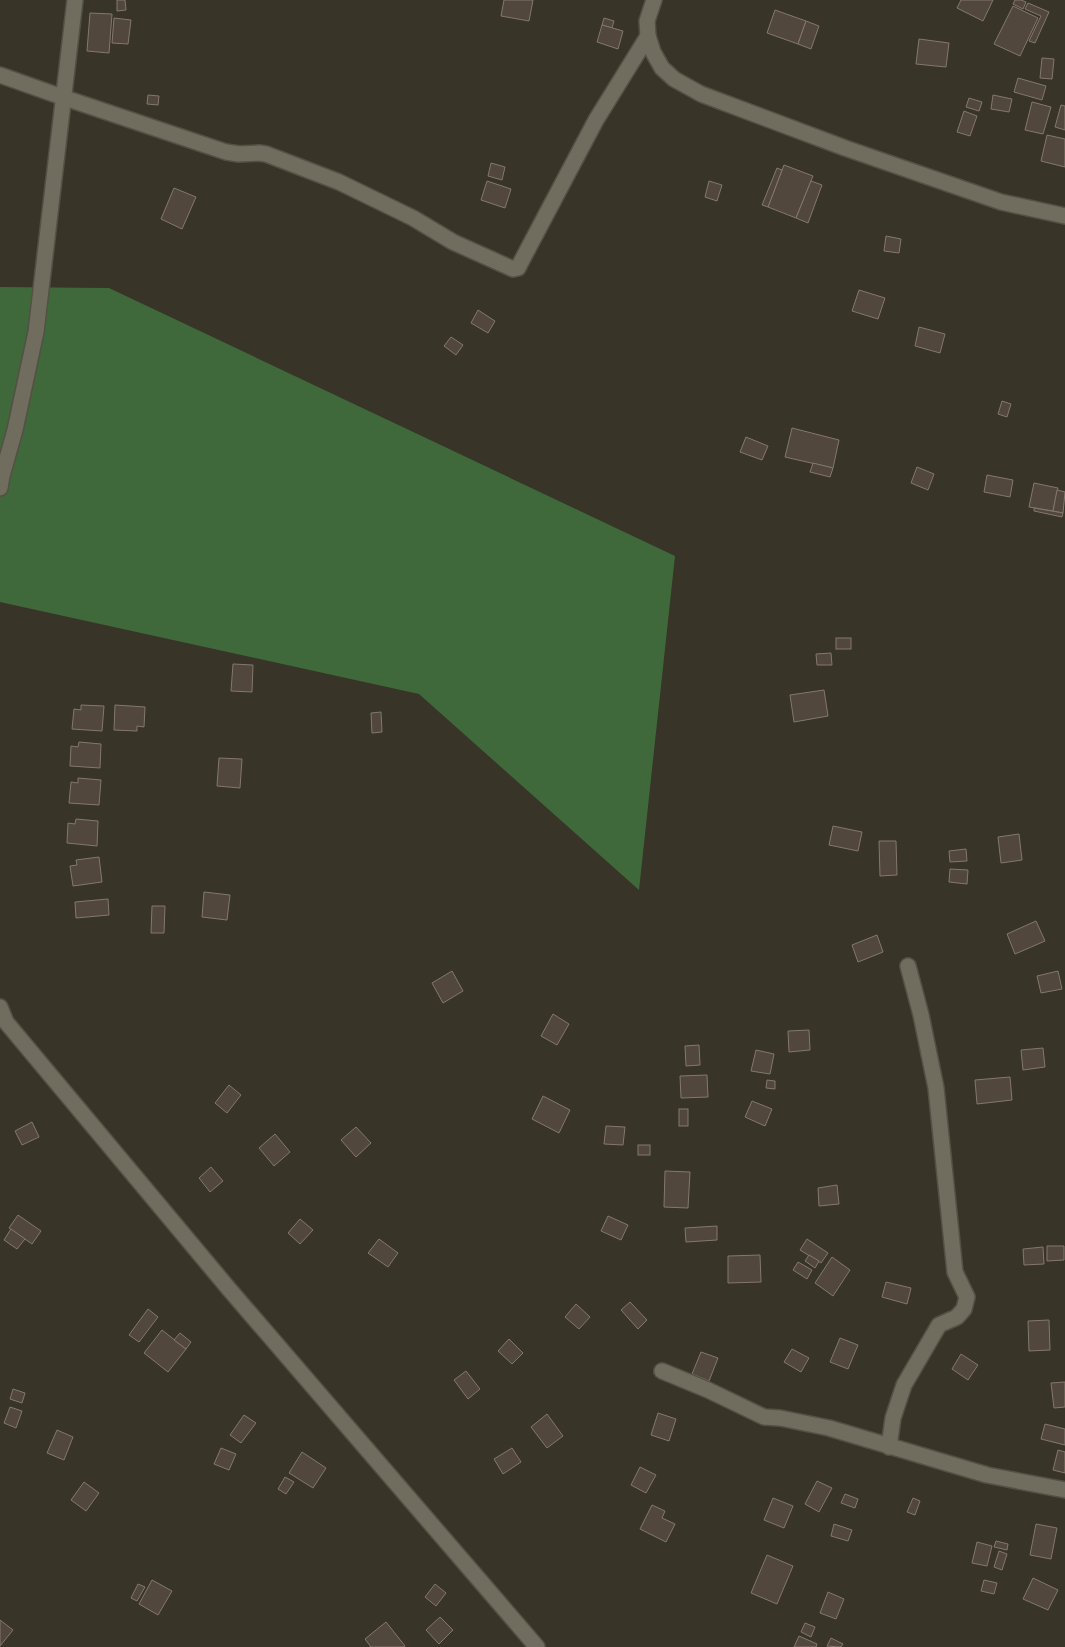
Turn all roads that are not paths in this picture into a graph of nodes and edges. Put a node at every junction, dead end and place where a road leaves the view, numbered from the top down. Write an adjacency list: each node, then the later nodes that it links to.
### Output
1 (75, 0): 5 (street)
2 (654, 0): 3 (street)
3 (648, 36): 5 (street); 6 (street)
4 (0, 75): 5 (street)
5 (62, 97): 7 (street)
6 (1065, 216)
7 (0, 488)
8 (908, 966): 11 (street)
9 (0, 1007): 13 (street)
10 (662, 1371): 11 (street)
11 (889, 1447): 12 (street)
12 (1065, 1490)
13 (537, 1647)

